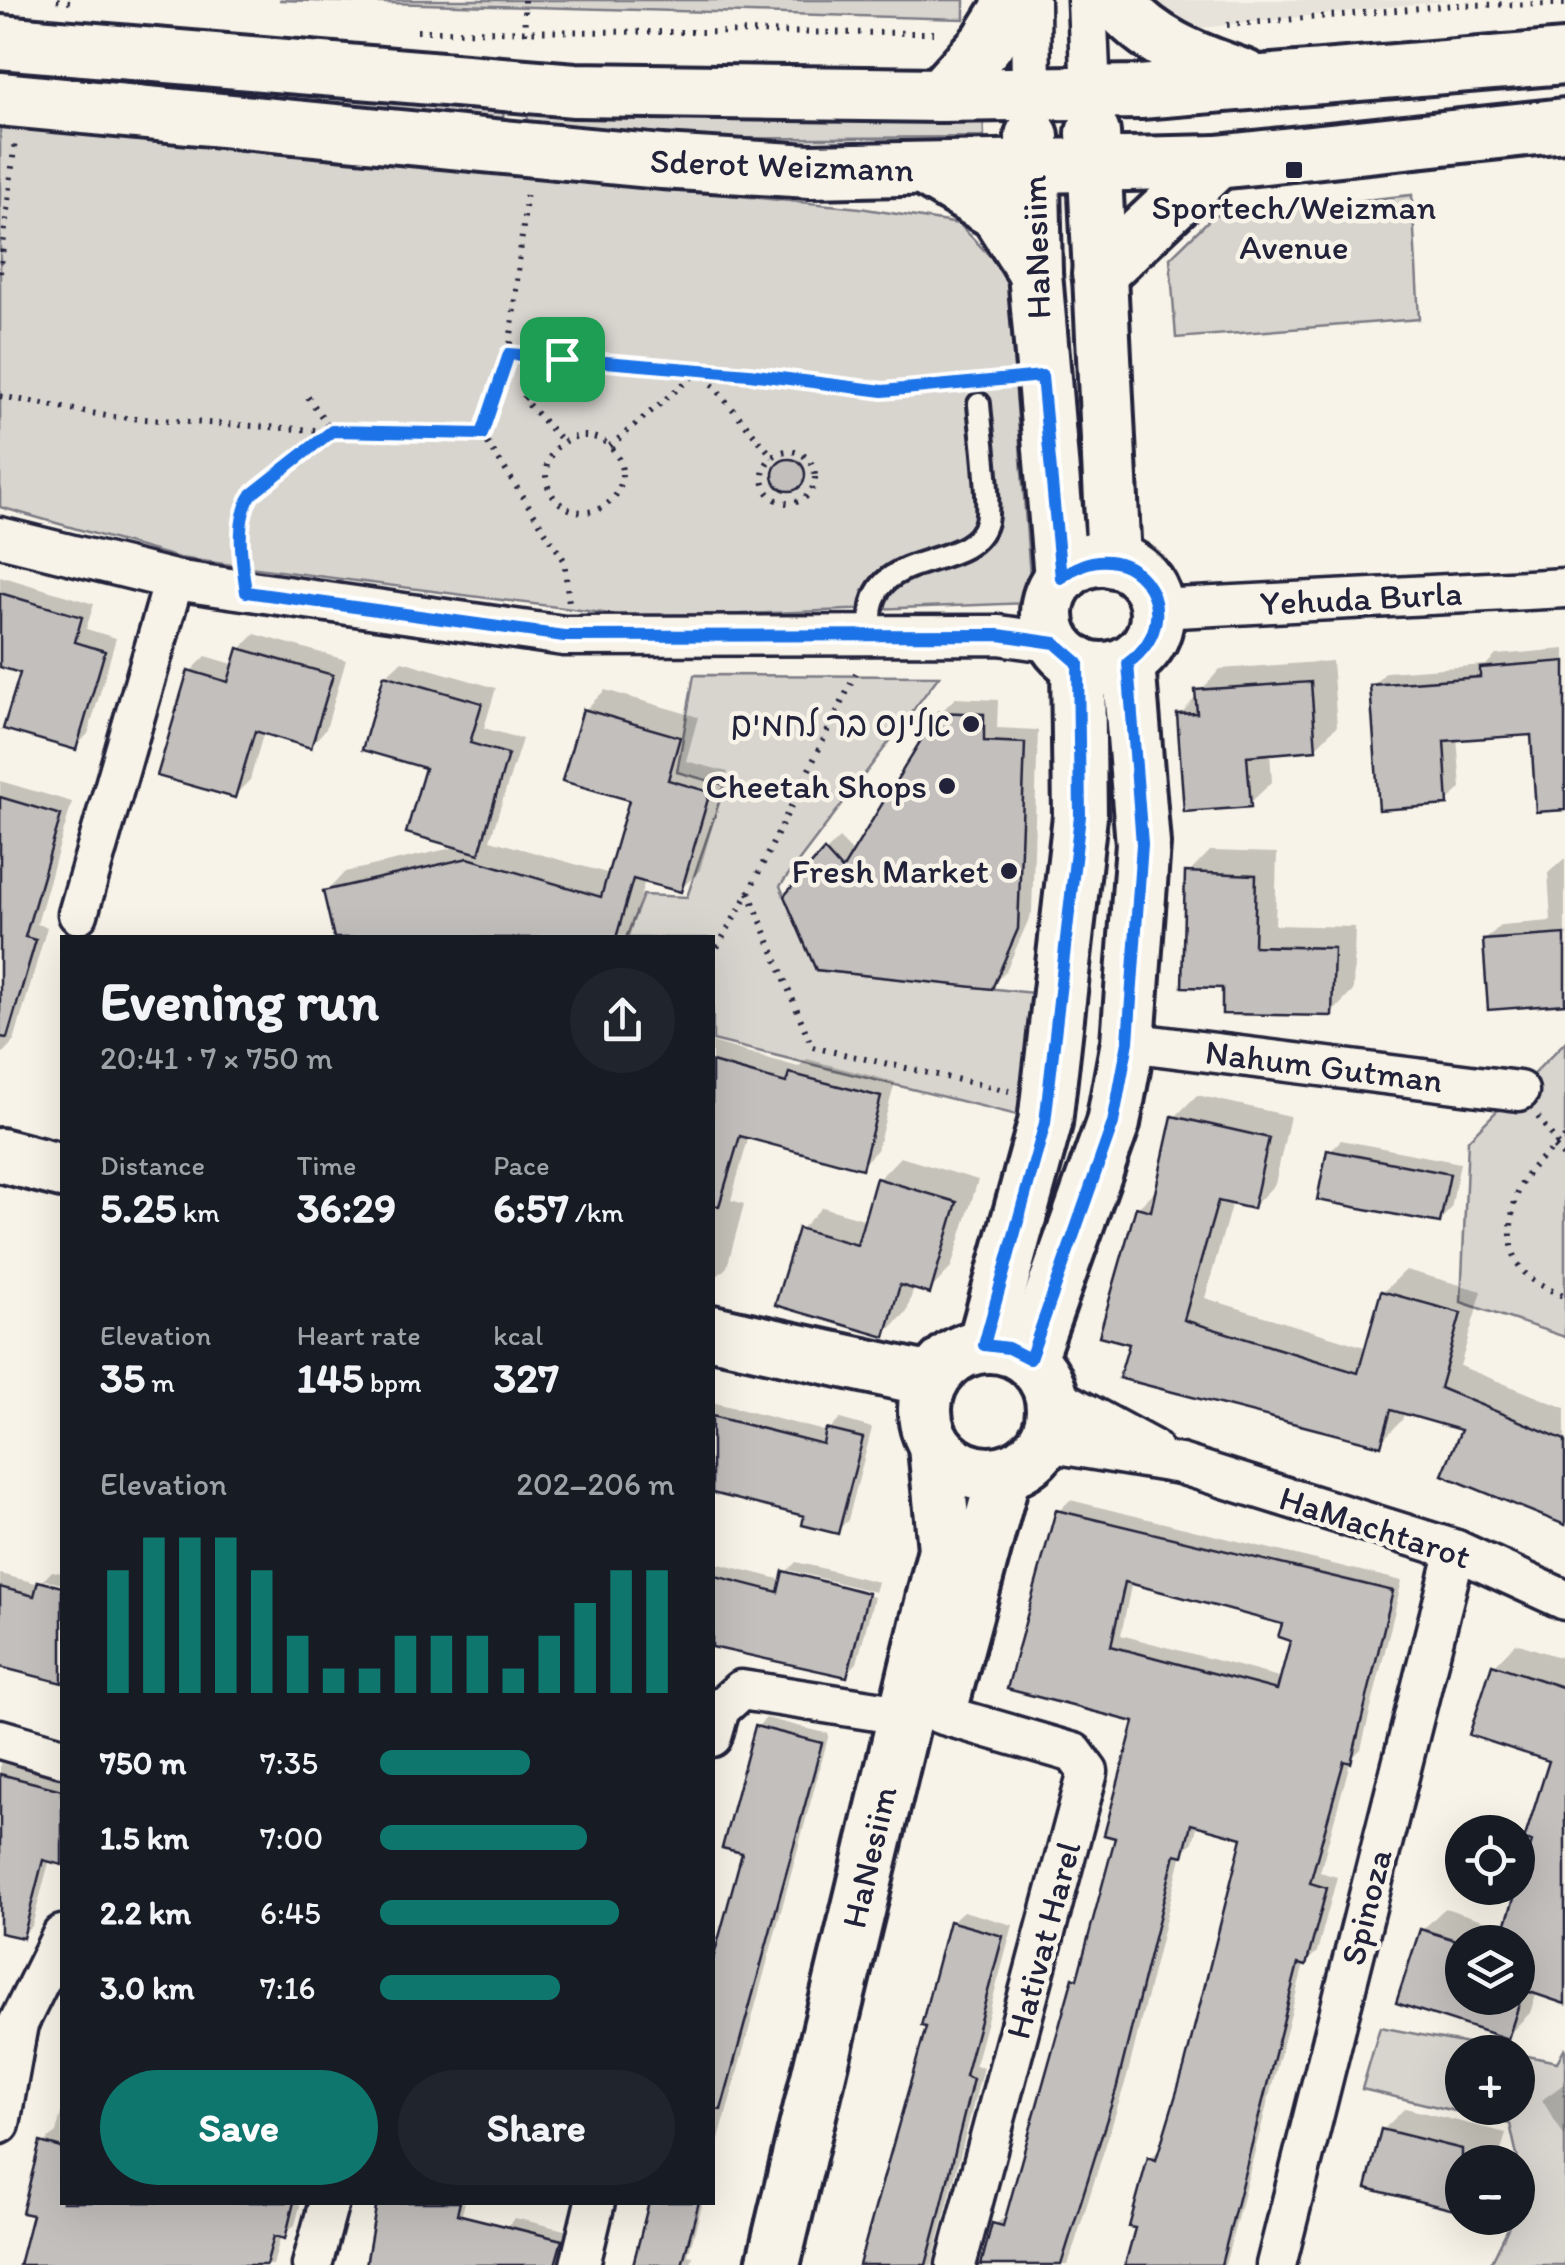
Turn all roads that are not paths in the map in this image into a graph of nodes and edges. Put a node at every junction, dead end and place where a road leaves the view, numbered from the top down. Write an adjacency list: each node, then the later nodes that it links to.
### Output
1 (1014, 0): 8 (street)
2 (1030, 0): 9 (street)
3 (1087, 0): 10 (street)
4 (1114, 0): 7 (street)
5 (0, 42): 8 (street, Sderot Weizmann)
6 (1565, 57): 7 (street, Sderot Weizmann)
7 (1258, 81): 10 (street, Sderot Weizmann)
8 (940, 94): 9 (street, Sderot Weizmann)
9 (1031, 94): 10 (street, Sderot Weizmann); 15 (street, HaNesiim)
10 (1090, 94): 14 (street, HaNesiim)
11 (8, 112): 16 (street, Sderot Weizmann)
12 (1565, 125): 13 (street, Sderot Weizmann)
13 (1217, 162): 14 (street, Sderot Weizmann); 18 (street)
14 (1094, 168): 15 (street, Sderot Weizmann); 18 (street, HaNesiim)
15 (1034, 169): 16 (street, Sderot Weizmann); 17 (street, HaNesiim)
16 (927, 171): 17 (street)
17 (1035, 273): 25 (street, HaNesiim)
18 (1099, 274): 21 (street, HaNesiim)
19 (979, 404): 26 (lane)
20 (0, 537): 22 (street)
21 (1114, 561): 24 (street); 25 (street)
22 (174, 580): 26 (street); 27 (street)
23 (1565, 588): 24 (street, Yehuda Burla)
24 (1157, 609): 25 (street)
25 (1074, 633): 26 (street); 28 (street, HaNesiim); 34 (street, HaNesiim)
26 (873, 638)
27 (78, 914)
28 (1128, 1042): 29 (street, Nahum Gutman); 34 (street, HaNesiim)
29 (1519, 1091)
30 (0, 1155): 31 (street)
31 (60, 1170)
32 (715, 1333): 33 (street)
33 (931, 1380): 34 (street); 35 (street)
34 (1028, 1385): 36 (street); 37 (street, HaMachtarot)
35 (935, 1447): 36 (street); 39 (street, HaNesiim)
36 (1004, 1474): 39 (street, HaNesiim)
37 (1456, 1550): 38 (street, HaMachtarot); 53 (street, Spinoza)
38 (1565, 1600)
39 (921, 1714): 40 (street); 50 (street, HaNesiim); 51 (street, HaNesiim); 52 (street, Hativat Harel)
40 (715, 1726)
41 (0, 1739): 42 (street)
42 (60, 1756)
43 (60, 1937): 44 (street)
44 (9, 2018): 45 (street)
45 (0, 2124)
46 (327, 2205): 48 (street)
47 (594, 2205): 49 (street)
48 (312, 2265)
49 (580, 2265)
50 (773, 2265)
51 (806, 2265)
52 (956, 2265)
53 (1276, 2265)

